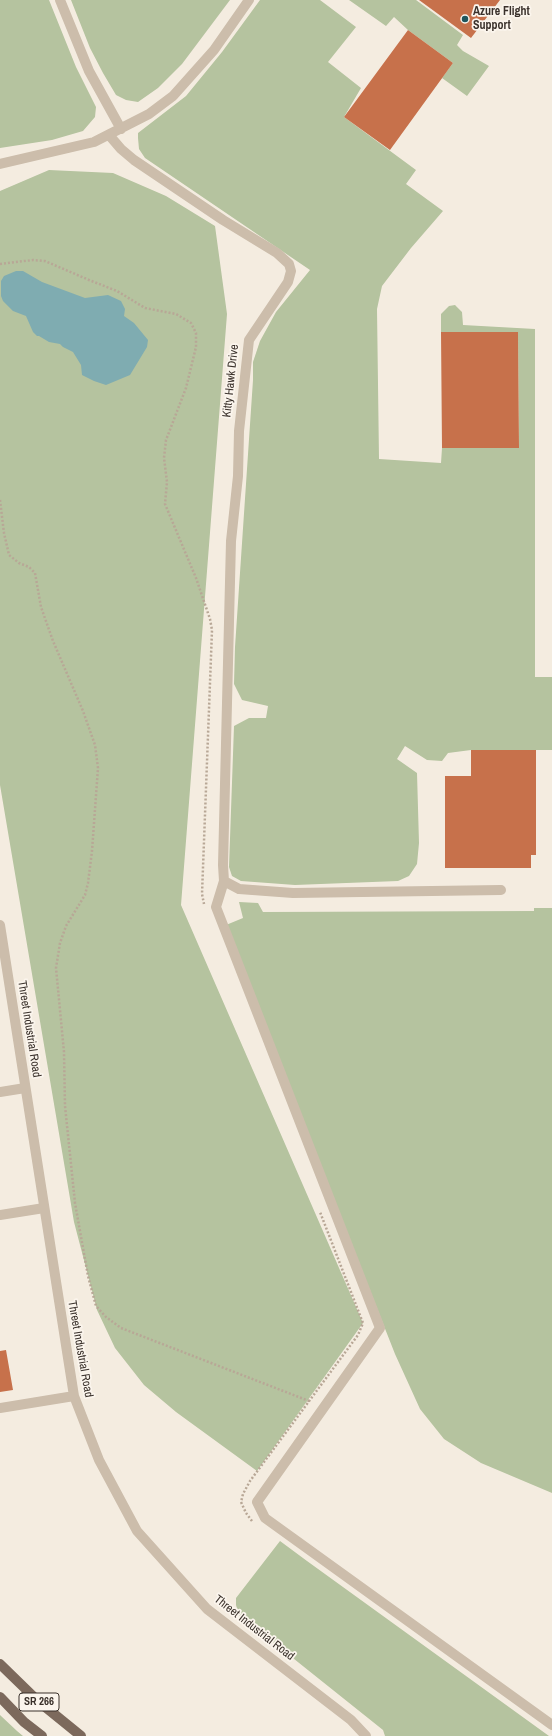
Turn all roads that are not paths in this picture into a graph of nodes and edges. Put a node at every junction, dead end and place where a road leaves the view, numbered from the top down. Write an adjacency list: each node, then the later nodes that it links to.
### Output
1 (60, 0): 3 (street)
2 (248, 0): 3 (street)
3 (121, 129): 4 (street)
4 (109, 135): 5 (street); 6 (street, Kitty Hawk Drive)
5 (0, 164)
6 (224, 881): 7 (street); 17 (street)
7 (501, 890)
8 (0, 925): 9 (street, Threet Industrial Road)
9 (26, 1088): 10 (street); 11 (street, Threet Industrial Road)
10 (0, 1092)
11 (44, 1208): 12 (street); 13 (street, Threet Industrial Road)
12 (0, 1214)
13 (74, 1396): 14 (street); 20 (street, Threet Industrial Road)
14 (0, 1408)
15 (0, 1664): 19 (main road, SR 266)
16 (0, 1697): 18 (main road, SR 266)
17 (552, 1725)
18 (42, 1736)
19 (81, 1736)
20 (366, 1736)

